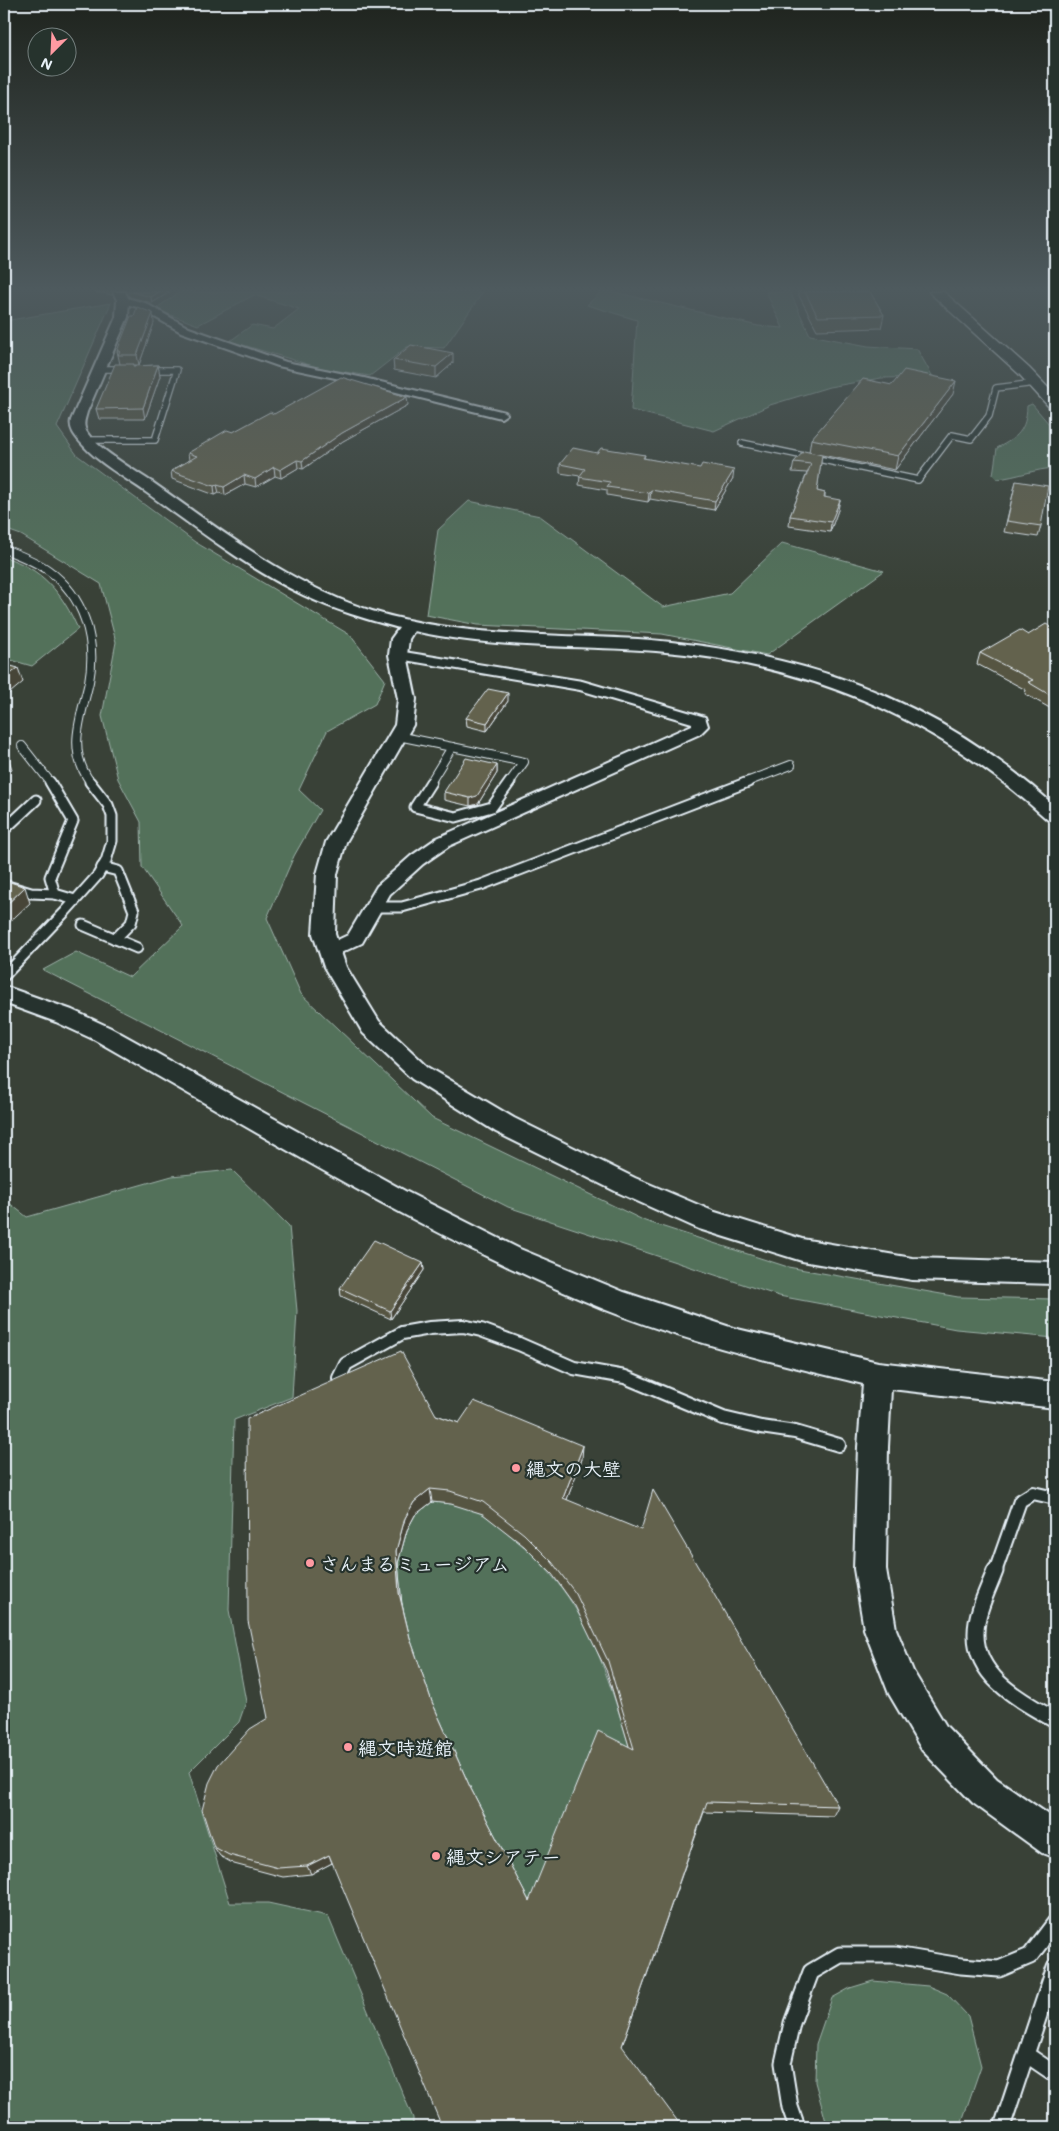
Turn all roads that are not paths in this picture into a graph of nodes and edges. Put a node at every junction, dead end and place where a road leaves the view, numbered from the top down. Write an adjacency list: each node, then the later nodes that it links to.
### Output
1 (89, 391): 8 (street)
2 (170, 391): 8 (lane)
3 (402, 391): 7 (street)
4 (995, 391): 9 (lane)
5 (1043, 391): 6 (highway)
6 (1055, 404)
7 (501, 414)
8 (86, 440): 11 (street)
9 (742, 443)
10 (4, 549): 20 (lane)
11 (410, 625): 12 (street); 18 (street)
12 (398, 655): 13 (street); 24 (street)
13 (398, 736): 15 (lane); 28 (street)
14 (22, 746): 22 (lane)
15 (453, 746): 15 (lane)
16 (790, 765): 24 (lane)
17 (36, 800): 19 (lane)
18 (1055, 816)
19 (4, 830)
20 (102, 867): 23 (lane); 26 (lane)
21 (4, 885): 22 (lane)
22 (55, 894): 23 (lane)
23 (75, 900): 29 (lane)
24 (373, 907): 28 (street)
25 (83, 925): 26 (lane)
26 (115, 939): 27 (lane)
27 (137, 948)
28 (330, 952): 31 (street)
29 (4, 976)
30 (4, 994): 32 (street)
31 (1055, 1273)
32 (878, 1375): 34 (street); 38 (street)
33 (339, 1378): 35 (lane)
34 (1055, 1395)
35 (839, 1445)
36 (1055, 1498): 37 (lane)
37 (1055, 1720)
38 (1055, 1840)
39 (1055, 1924): 43 (lane)
40 (1055, 1966): 41 (lane)
41 (1027, 2055): 42 (lane); 44 (lane)
42 (1055, 2074)
43 (797, 2127)
44 (1002, 2127)

